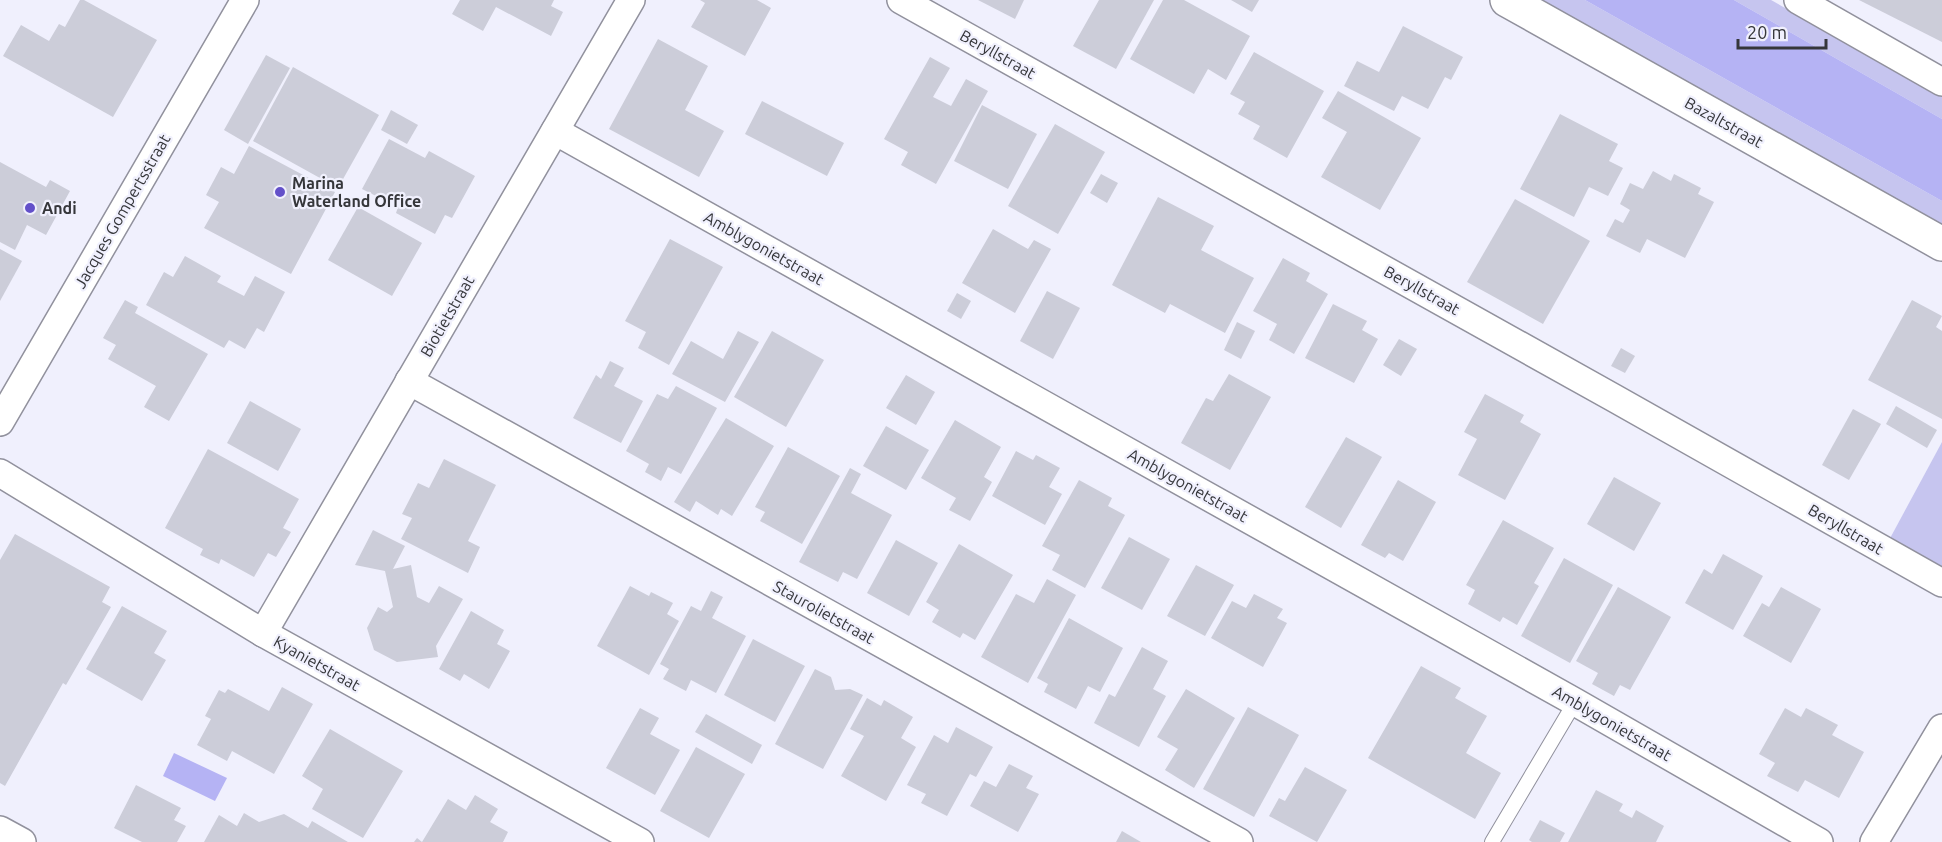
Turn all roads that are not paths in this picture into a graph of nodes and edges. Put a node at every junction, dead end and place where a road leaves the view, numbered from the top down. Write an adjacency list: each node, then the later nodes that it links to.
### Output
1 (244, 0): 10 (street, Jacques Gompertsstraat)
2 (631, 0): 7 (street, Biotietstraat)
3 (901, 0): 12 (street, Beryllstraat)
4 (1507, 0): 8 (street, Bazaltstraat)
5 (1798, 0): 6 (street)
6 (1942, 82)
7 (555, 131): 9 (street, Biotietstraat); 14 (street, Amblygonietstraat)
8 (1942, 244)
9 (409, 381): 13 (street, Biotietstraat); 19 (street, Staurolietstraat)
10 (0, 422)
11 (0, 473): 13 (street, Kyanietstraat)
12 (1942, 583)
13 (263, 633): 18 (street, Kyanietstraat)
14 (1575, 702): 20 (lane); 21 (street, Amblygonietstraat)
15 (1942, 728): 22 (street)
16 (0, 830): 17 (street)
17 (21, 842)
18 (640, 842)
19 (1239, 842)
20 (1492, 842)
21 (1819, 842)
22 (1874, 842)

